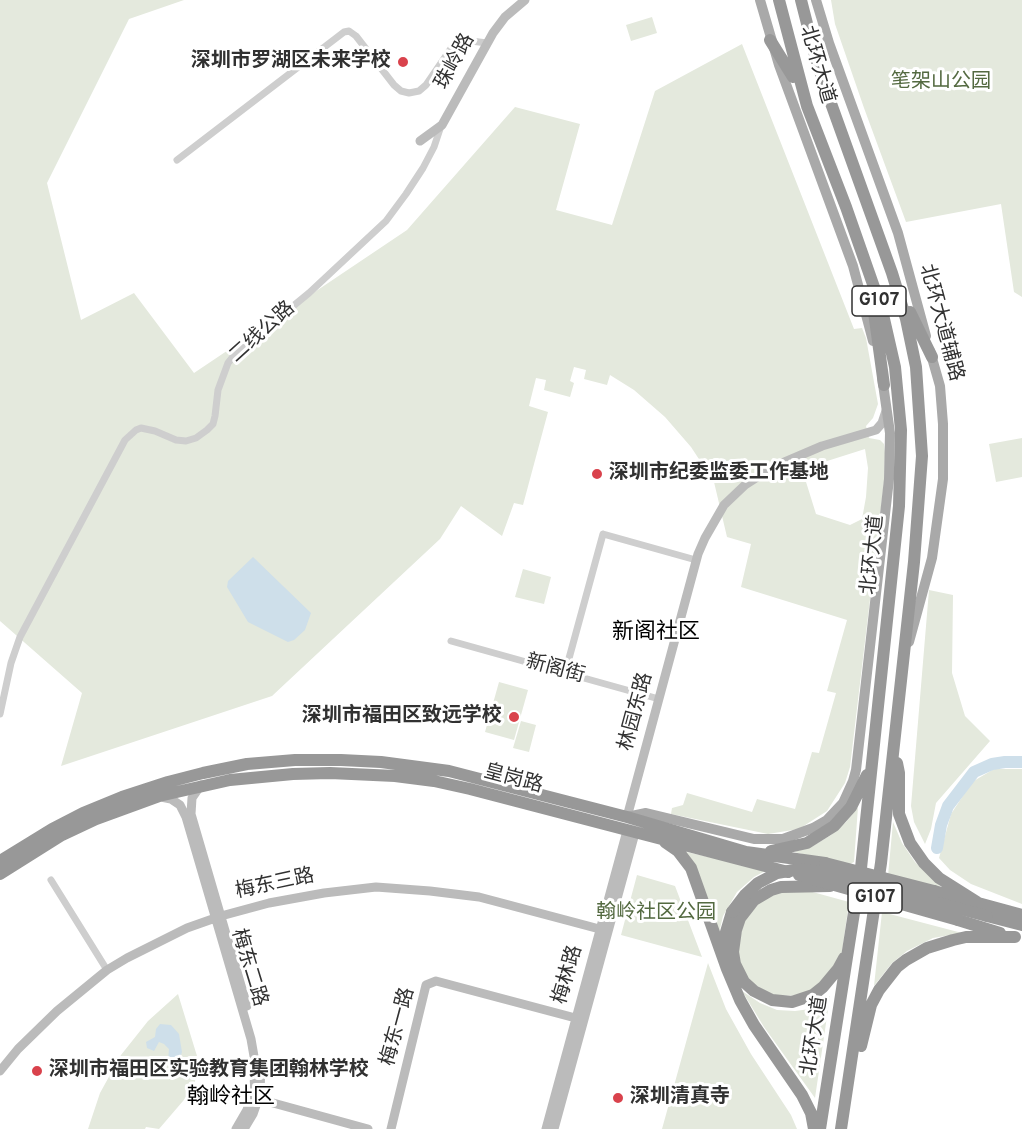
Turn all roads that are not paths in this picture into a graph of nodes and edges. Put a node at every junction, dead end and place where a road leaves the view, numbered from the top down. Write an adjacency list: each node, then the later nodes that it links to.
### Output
1 (525, 0): 9 (street, 珠岭路)
2 (760, 0): 8 (main road)
3 (778, 0): 10 (highway, 北环大道 / G107)
4 (801, 0): 7 (highway, 北环大道 / G107)
5 (808, 0): 7 (highway)
6 (816, 0): 16 (main road, 北环大道辅路)
7 (807, 28): 15 (highway, 北环大道 / G107)
8 (770, 40): 10 (highway); 17 (main road)
9 (487, 44): 11 (street, 珠岭路); 13 (street)
10 (807, 106): 14 (highway, 北环大道 / G107)
11 (442, 125): 12 (street, 珠岭路); 27 (street, 二线公路)
12 (420, 141)
13 (177, 160)
14 (864, 257): 17 (highway); 22 (highway, 北环大道 / G107)
15 (892, 273): 16 (highway); 25 (highway, 北环大道 / G107)
16 (932, 357): 25 (main road, 北环大道辅路)
17 (884, 385): 18 (main road)
18 (886, 405): 19 (street); 20 (main road)
19 (872, 432): 20 (street); 23 (street, 林园东路)
20 (890, 442): 21 (main road)
21 (890, 461): 22 (main road); 34 (main road)
22 (899, 506): 30 (highway, 北环大道 / G107)
23 (696, 560): 26 (street); 28 (street, 林园东路)
24 (451, 642): 26 (street, 新阁街)
25 (903, 666): 31 (highway, 北环大道 / G107)
26 (565, 673): 28 (street, 新阁街)
27 (3, 682): 29 (street)
28 (659, 699): 34 (street, 林园东路)
29 (0, 714)
30 (875, 746): 37 (highway); 48 (highway, 北环大道 / G107)
31 (894, 748): 42 (highway); 62 (highway, 北环大道 / G107)
32 (201, 785): 33 (highway, 皇岗路); 35 (highway, 皇岗路); 44 (street, 梅东二路)
33 (159, 796): 39 (highway, 皇岗路); 44 (street, 梅东二路)
34 (627, 817): 37 (highway, 皇岗路); 38 (highway, 皇岗路)
35 (631, 832): 36 (highway, 皇岗路); 46 (street, 梅林路)
36 (659, 838): 41 (highway, 皇岗路); 49 (highway)
37 (746, 852): 42 (highway, 皇岗路, bridge)
38 (0, 861)
39 (0, 874)
40 (51, 880): 50 (street)
41 (796, 880): 47 (highway, 皇岗路, bridge); 48 (highway)
42 (977, 902): 43 (highway, 皇岗路)
43 (1022, 915)
44 (218, 917): 46 (street, 梅东三路); 50 (street, 梅东三路); 53 (street, 梅东二路)
45 (1022, 925): 49 (highway, bridge)
46 (603, 930): 51 (street, 梅林路)
47 (1019, 938): 62 (highway)
48 (850, 946): 61 (highway, 北环大道 / G107)
49 (727, 969): 60 (highway)
50 (107, 970): 52 (street, 梅东三路)
51 (579, 1019): 57 (street, 梅东一路); 58 (street, 梅林路); 59 (street, 梅林路)
52 (0, 1071)
53 (255, 1098): 54 (street, 梅东二路); 55 (street, 梅东二路); 56 (street)
54 (236, 1129)
55 (244, 1129)
56 (368, 1129)
57 (391, 1129)
58 (546, 1129)
59 (554, 1129)
60 (814, 1129)
61 (820, 1129)
62 (842, 1129)

